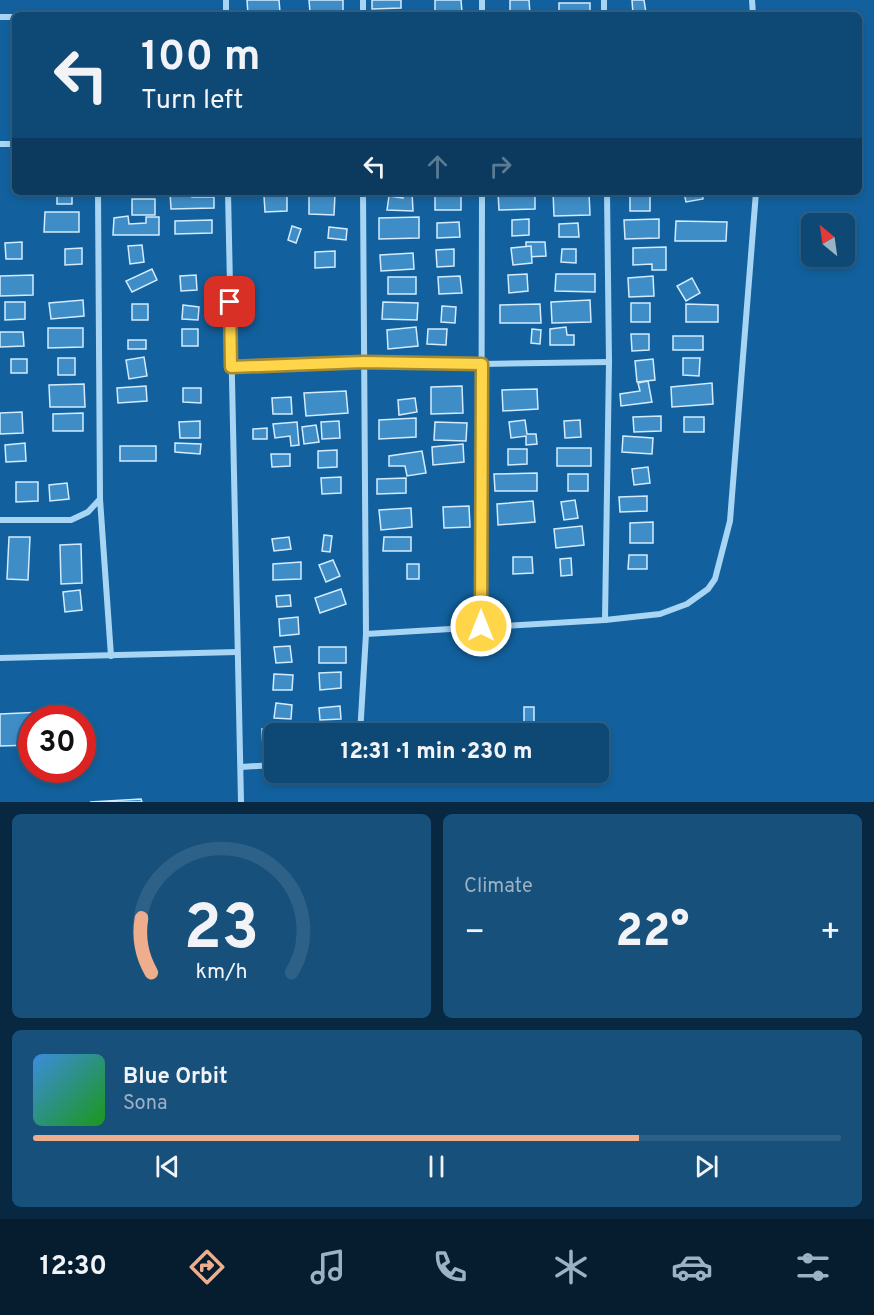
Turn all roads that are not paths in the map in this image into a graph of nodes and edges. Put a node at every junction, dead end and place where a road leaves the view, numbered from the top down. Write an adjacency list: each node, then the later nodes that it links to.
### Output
1 (98, 195): 11 (street)
2 (228, 195): 10 (street)
3 (363, 195): 7 (street)
4 (482, 195): 9 (street)
5 (607, 195): 8 (street)
6 (756, 195): 13 (street)
7 (363, 362): 9 (street); 10 (street); 15 (street)
8 (609, 362): 9 (street); 13 (street)
9 (482, 364): 14 (street)
10 (231, 367): 16 (street)
11 (100, 499): 12 (street); 17 (street)
12 (0, 520)
13 (605, 620): 14 (street)
14 (481, 626): 15 (street)
15 (366, 634): 19 (street)
16 (237, 652): 17 (street); 21 (street)
17 (111, 656): 18 (street)
18 (0, 658)
19 (361, 723)
20 (264, 766): 21 (street)
21 (241, 767): 22 (street)
22 (241, 802)

